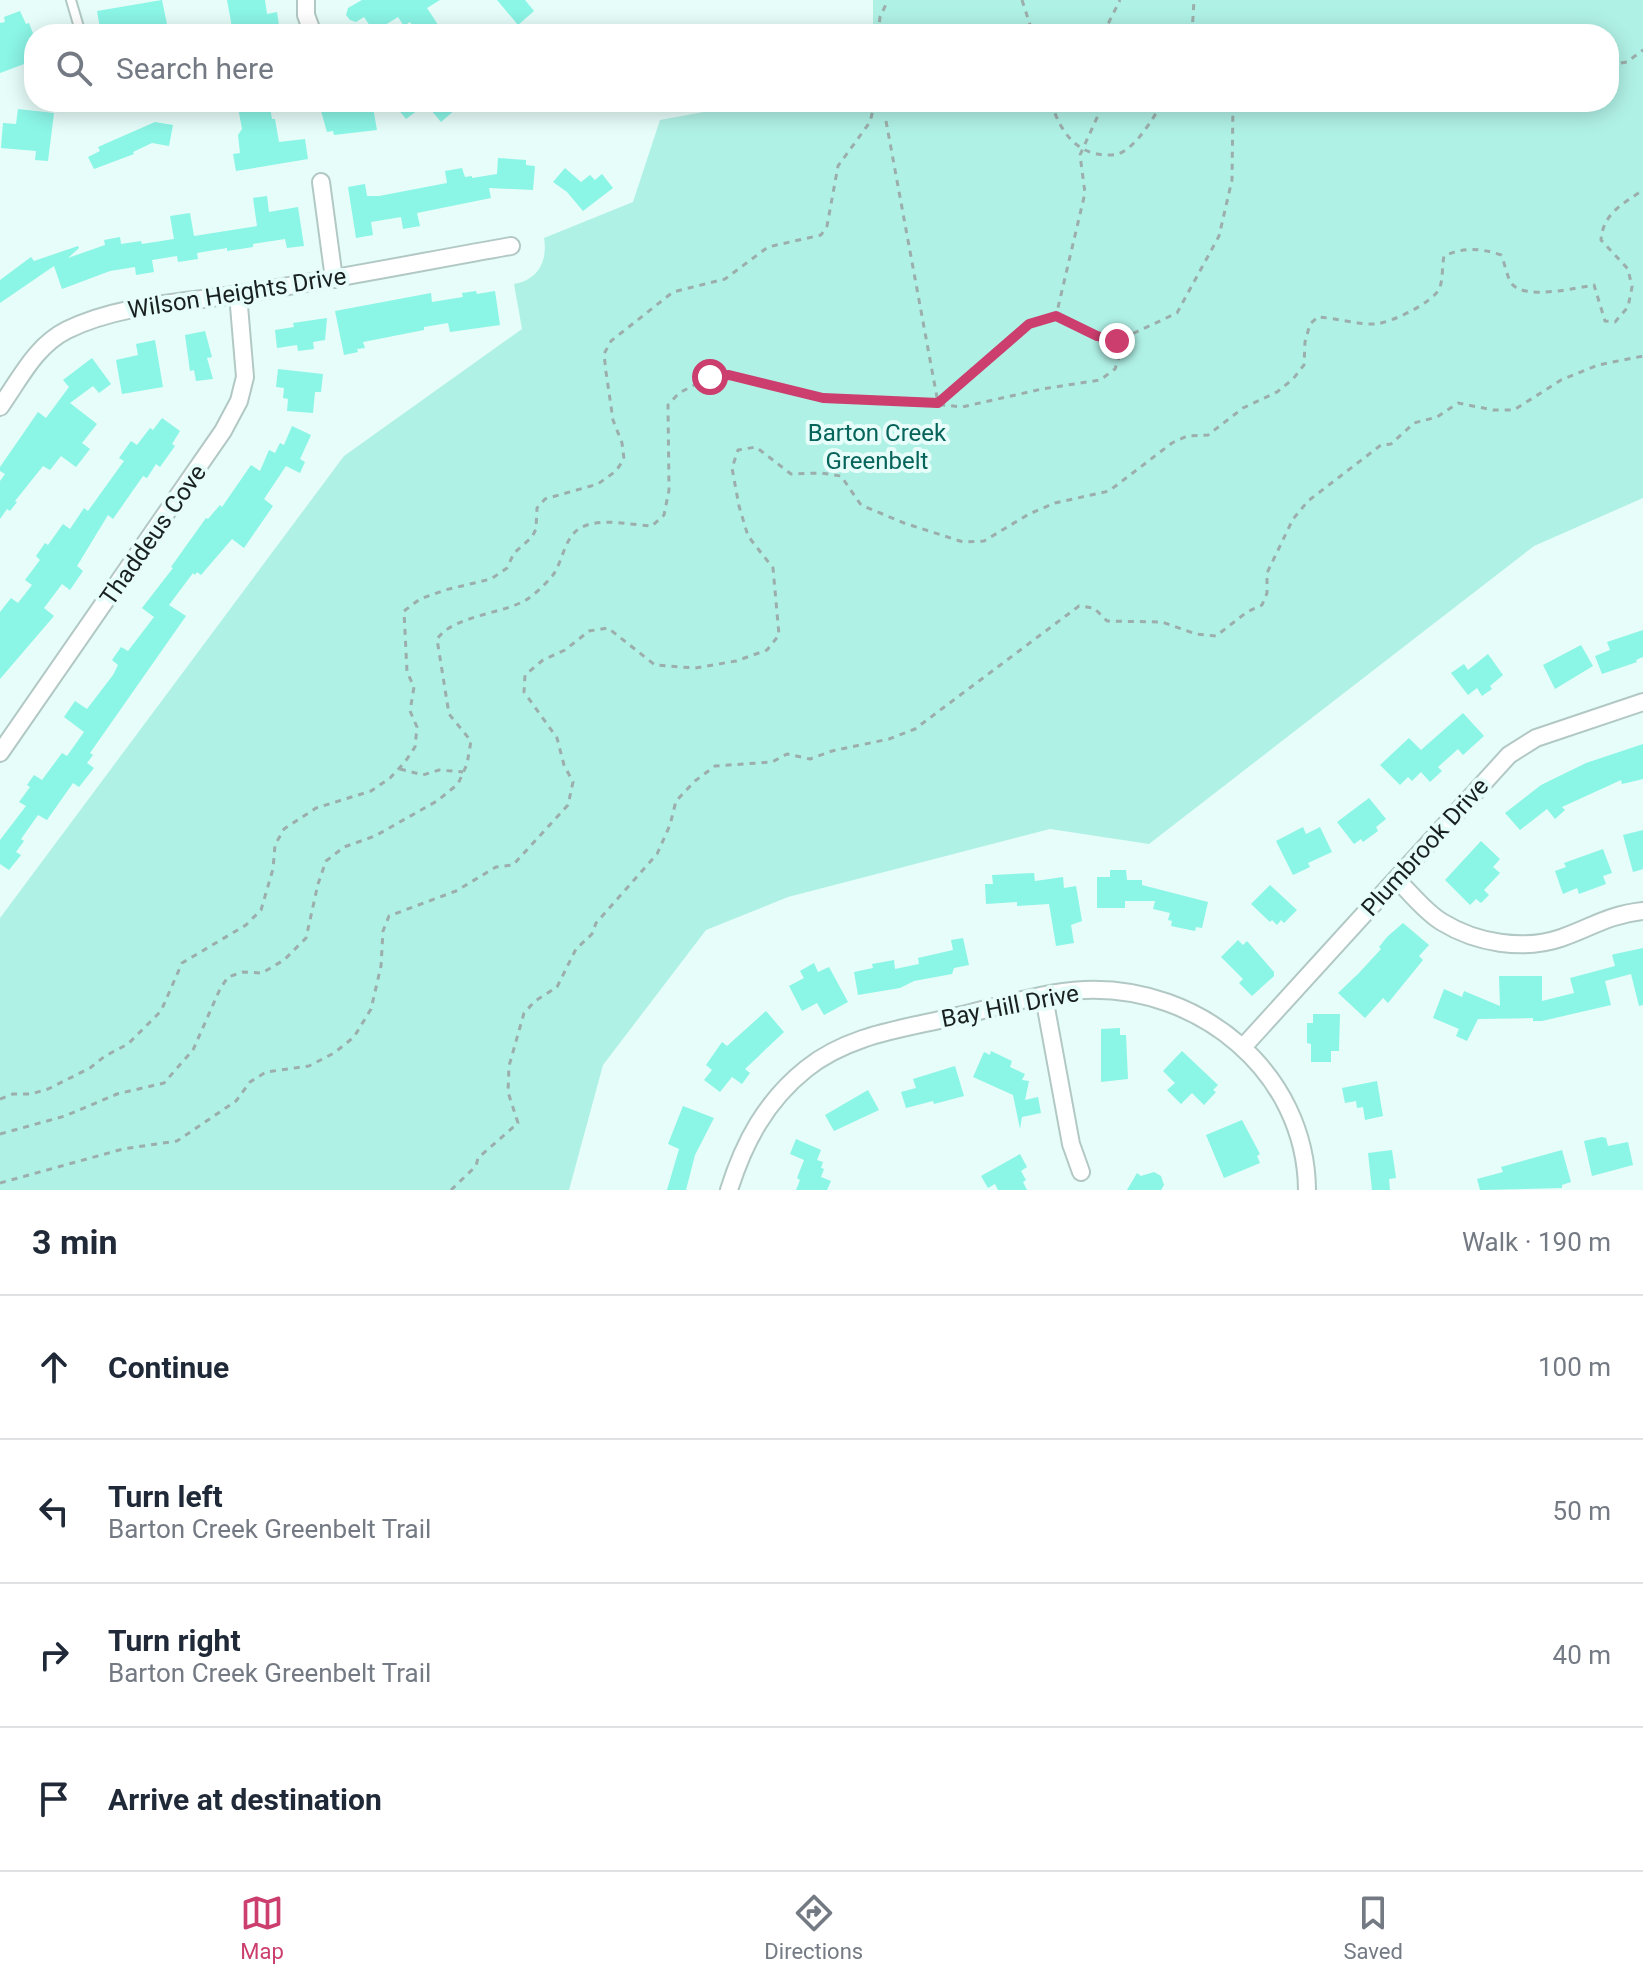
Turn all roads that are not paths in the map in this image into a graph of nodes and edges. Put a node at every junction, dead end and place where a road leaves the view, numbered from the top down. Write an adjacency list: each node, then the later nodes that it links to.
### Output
1 (71, 0): 3 (lane)
2 (306, 0): 4 (street)
3 (78, 24)
4 (309, 24)
5 (321, 182): 7 (street)
6 (511, 246): 7 (street, Wilson Heights Drive)
7 (334, 279): 8 (street, Wilson Heights Drive)
8 (238, 294): 9 (street, Wilson Heights Drive); 11 (street, Thaddeus Cove)
9 (0, 407)
10 (1643, 702): 12 (street, Plumbrook Drive)
11 (0, 753)
12 (1397, 880): 13 (street); 15 (street, Plumbrook Drive)
13 (1643, 911)
14 (1044, 997): 15 (street, Bay Hill Drive); 16 (street); 17 (street, Bay Hill Drive)
15 (1244, 1046): 18 (street, Bay Hill Drive)
16 (1081, 1172)
17 (729, 1190)
18 (1307, 1190)

